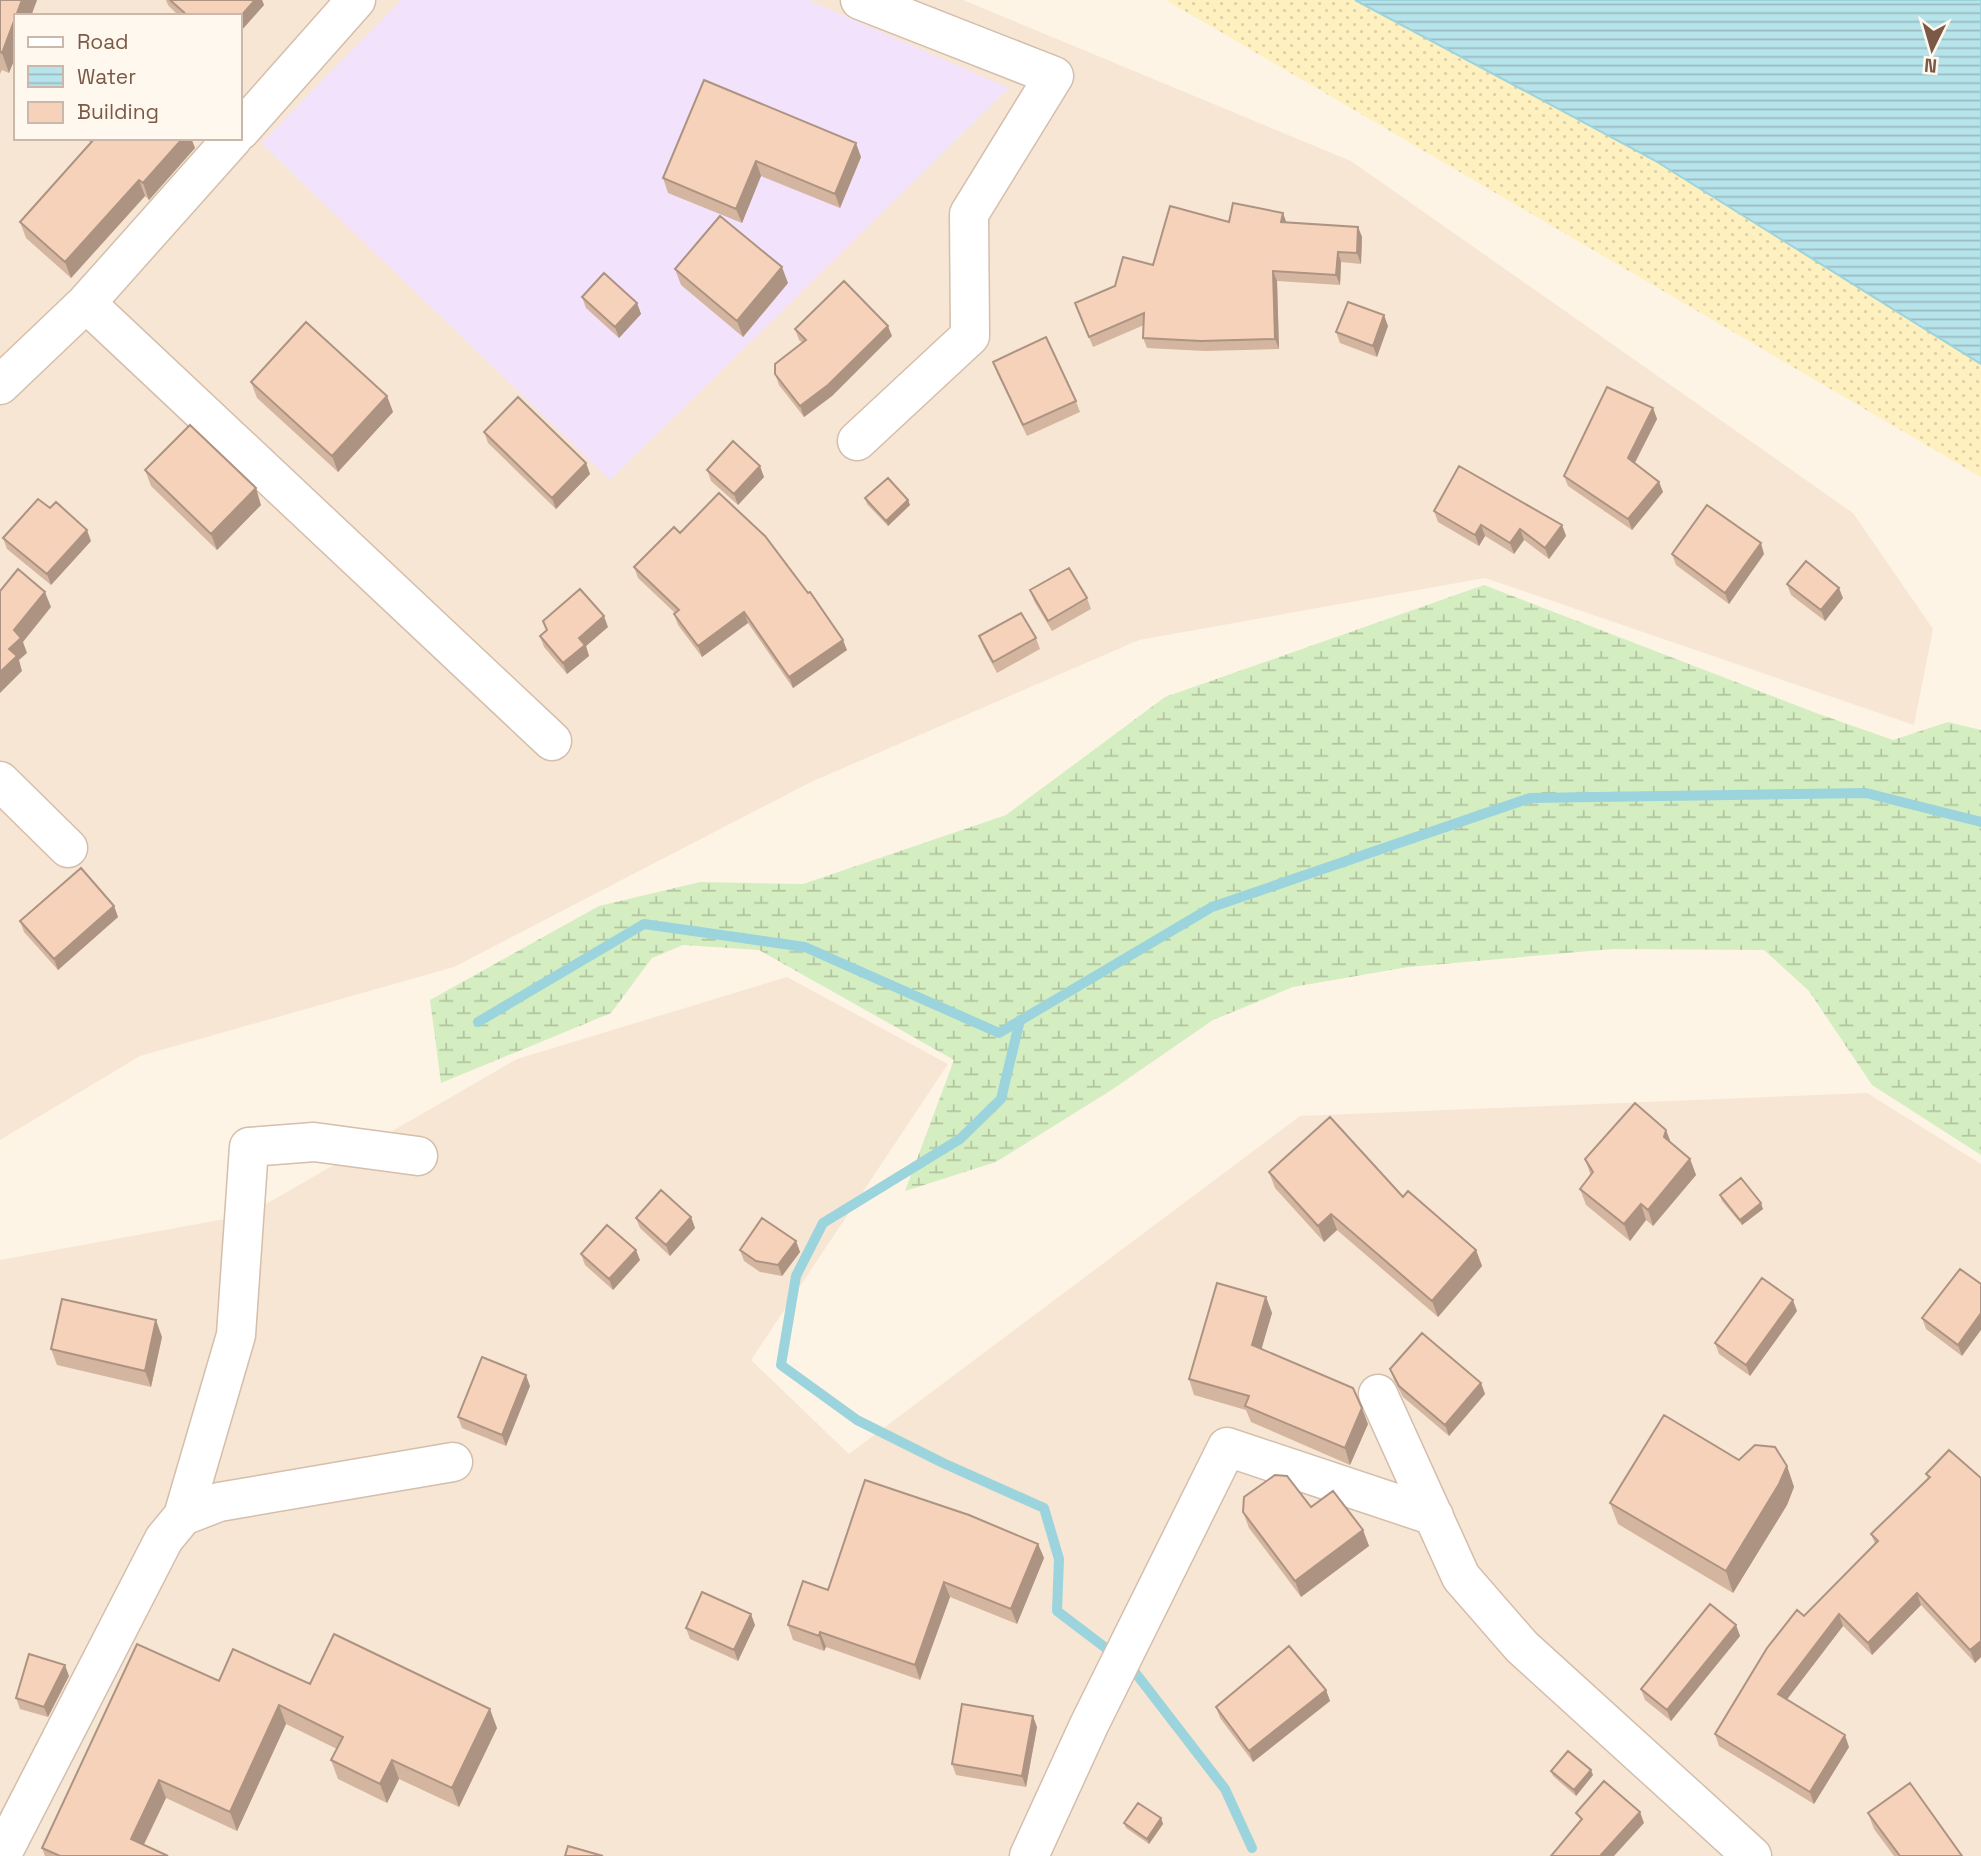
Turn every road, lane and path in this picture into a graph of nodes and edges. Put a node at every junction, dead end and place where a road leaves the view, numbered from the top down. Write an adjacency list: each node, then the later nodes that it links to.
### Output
1 (356, 0): 3 (street)
2 (860, 0): 7 (street)
3 (242, 129)
4 (231, 140): 5 (street)
5 (86, 303): 6 (street); 8 (street)
6 (0, 384)
7 (857, 441)
8 (552, 741)
9 (0, 781): 10 (street)
10 (68, 848)
11 (418, 1156): 14 (street)
12 (1378, 1394): 15 (street)
13 (453, 1462): 14 (street)
14 (183, 1516): 16 (street)
15 (1434, 1516): 17 (street); 18 (street)
16 (1, 1856)
17 (1028, 1856)
18 (1752, 1856)

